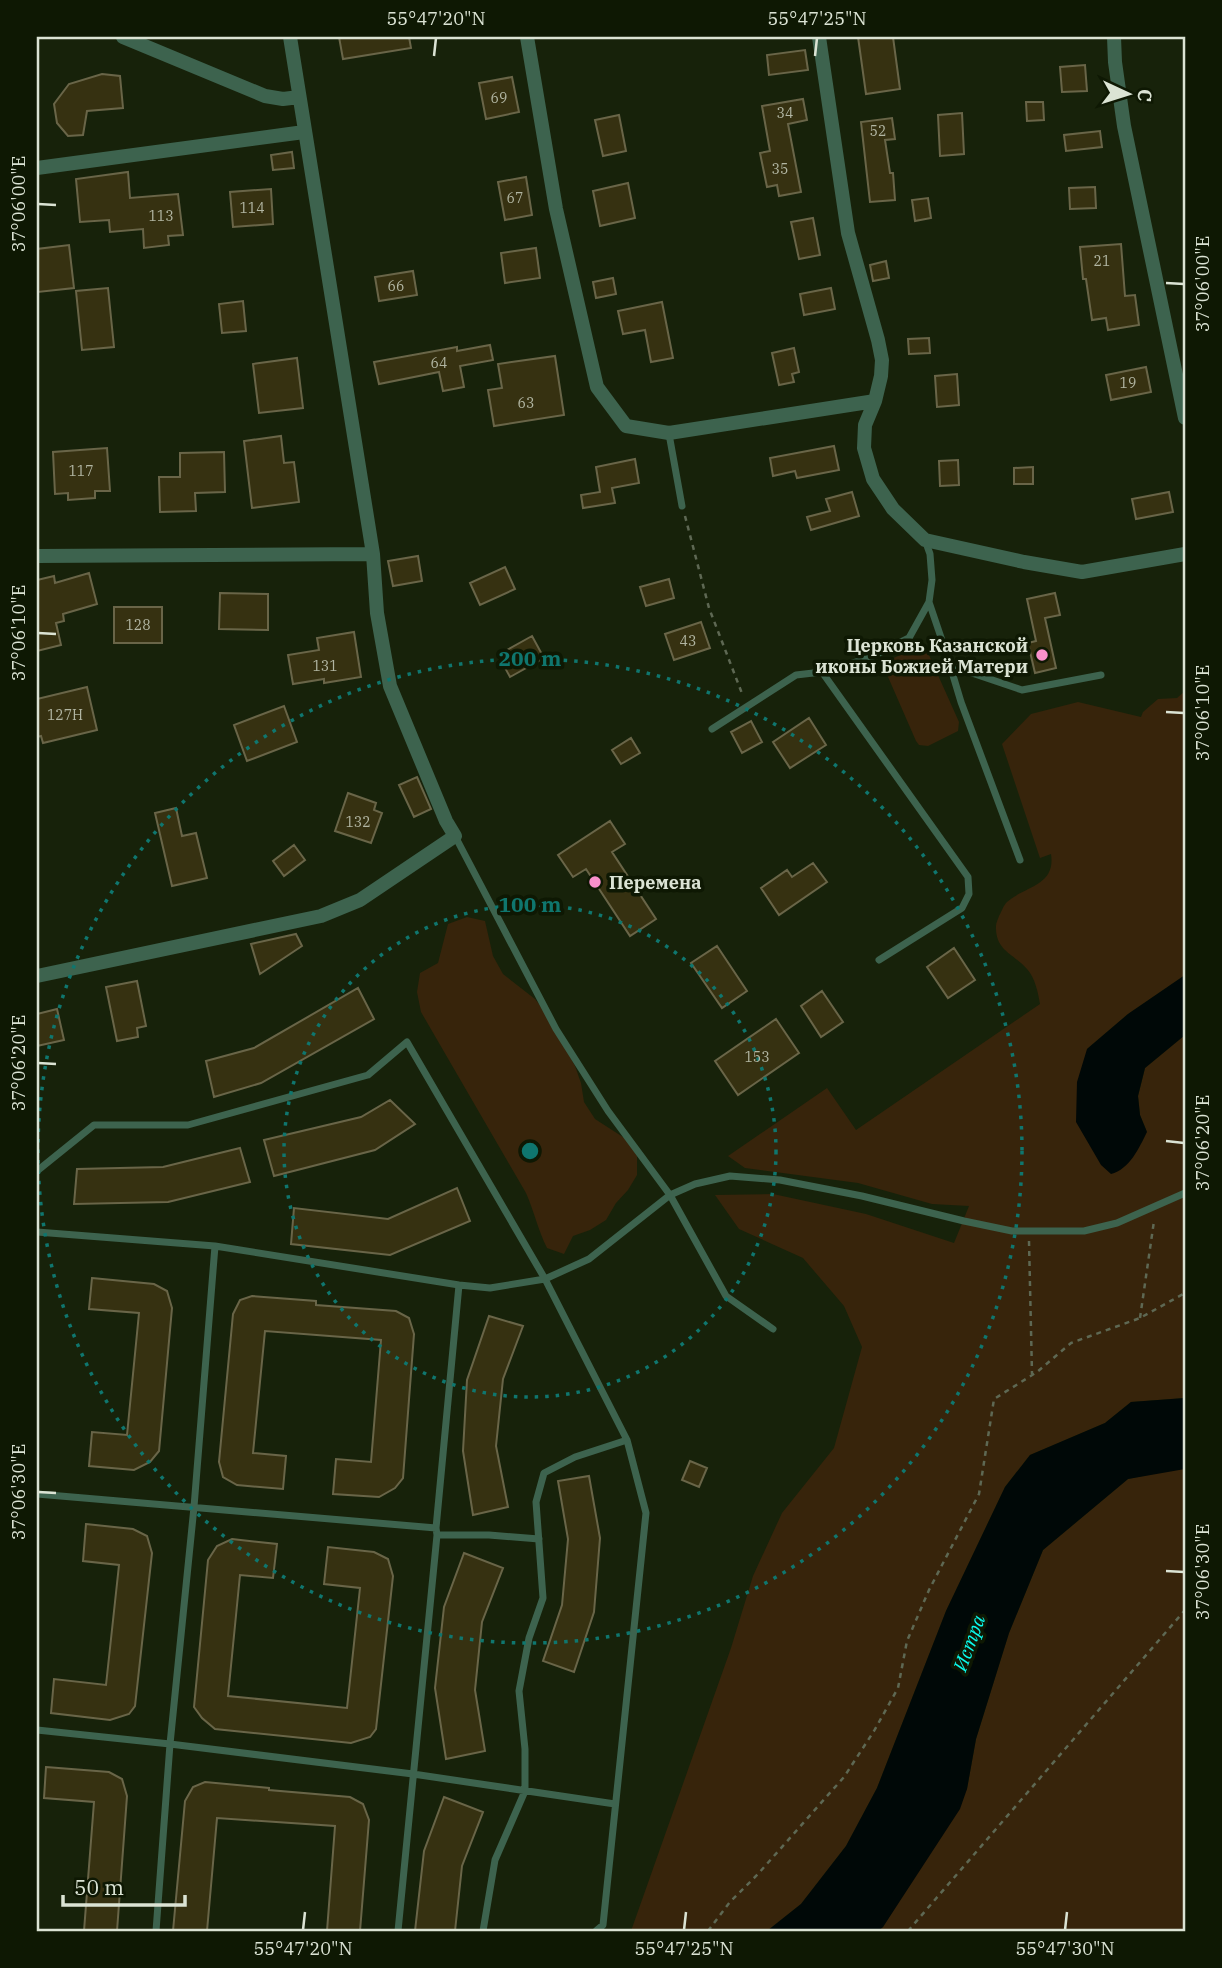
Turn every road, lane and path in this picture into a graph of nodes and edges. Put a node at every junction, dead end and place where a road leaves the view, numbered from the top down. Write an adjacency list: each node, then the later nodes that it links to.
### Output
1 (123, 37): 6 (street)
2 (290, 37): 6 (street)
3 (527, 37): 11 (street)
4 (819, 37): 9 (street)
5 (1114, 37): 10 (street)
6 (299, 97): 7 (street)
7 (304, 132): 8 (street); 14 (street)
8 (37, 168)
9 (875, 401): 11 (street); 13 (street)
10 (1185, 418)
11 (669, 433): 12 (lane)
12 (682, 506): 21 (path)
13 (925, 540): 15 (street); 17 (lane)
14 (373, 554): 16 (street); 23 (street)
15 (1185, 554)
16 (37, 556)
17 (929, 602): 18 (lane); 19 (lane)
18 (949, 661): 20 (lane); 24 (lane)
19 (822, 672): 21 (lane); 25 (lane)
20 (1101, 675)
21 (747, 705): 22 (lane)
22 (712, 729)
23 (455, 836): 26 (street); 29 (lane)
24 (1020, 860)
25 (879, 960)
26 (37, 976)
27 (37, 1171): 34 (lane)
28 (1185, 1193): 30 (lane)
29 (670, 1195): 31 (lane); 34 (lane); 38 (lane)
30 (1157, 1206): 31 (lane); 37 (path)
31 (1028, 1231): 39 (path)
32 (37, 1232): 33 (lane)
33 (215, 1246): 35 (lane); 42 (lane)
34 (545, 1279): 35 (lane); 40 (lane)
35 (459, 1285): 43 (lane)
36 (1185, 1293): 37 (path)
37 (1140, 1318): 39 (path)
38 (773, 1329)
39 (1032, 1375): 55 (path)
40 (626, 1440): 44 (lane); 50 (lane)
41 (37, 1494): 42 (lane)
42 (194, 1507): 43 (lane); 47 (lane)
43 (437, 1531): 44 (lane); 48 (lane)
44 (539, 1539): 49 (lane)
45 (1185, 1610): 56 (path)
46 (37, 1730): 47 (lane)
47 (170, 1744): 48 (lane); 51 (lane)
48 (413, 1774): 49 (lane); 52 (lane)
49 (525, 1791): 50 (lane); 53 (lane)
50 (615, 1804): 54 (lane)
51 (156, 1931)
52 (398, 1931)
53 (483, 1931)
54 (596, 1931)
55 (708, 1931)
56 (908, 1931)

